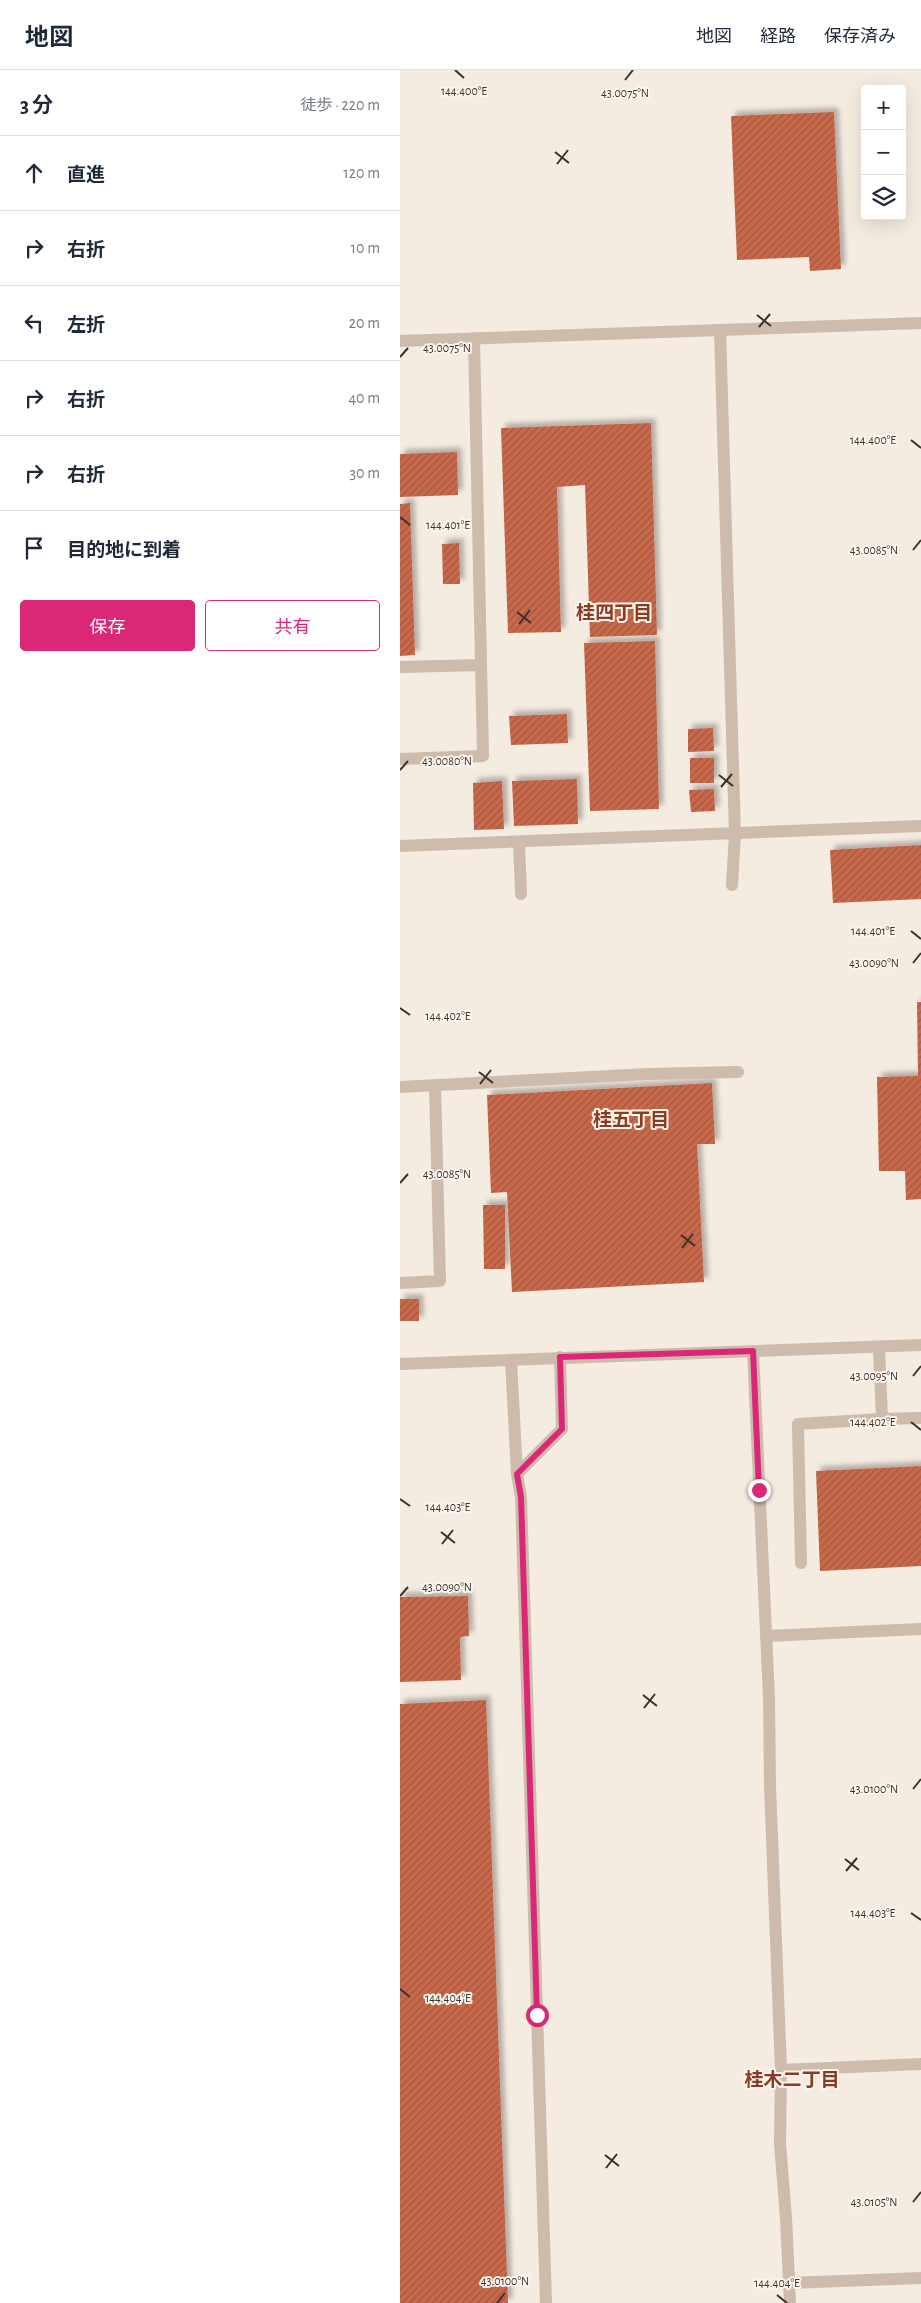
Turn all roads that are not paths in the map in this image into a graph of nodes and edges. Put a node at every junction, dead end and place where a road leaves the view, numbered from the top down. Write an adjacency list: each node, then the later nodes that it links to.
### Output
1 (921, 323): 2 (street)
2 (720, 330): 3 (street); 9 (street)
3 (474, 338): 4 (street); 5 (street)
4 (400, 340)
5 (481, 665): 6 (street); 7 (street)
6 (400, 667)
7 (400, 759)
8 (921, 826): 9 (street)
9 (735, 834): 10 (street); 12 (street)
10 (519, 842): 11 (street); 13 (street)
11 (400, 846)
12 (732, 885)
13 (521, 894)
14 (738, 1072): 15 (street)
15 (435, 1086): 16 (street); 17 (street)
16 (400, 1087)
17 (400, 1282)
18 (921, 1345): 19 (street)
19 (879, 1346): 20 (street); 25 (street)
20 (753, 1351): 21 (street); 29 (street)
21 (560, 1357): 22 (street); 26 (street)
22 (512, 1360): 23 (street); 26 (street)
23 (400, 1364)
24 (921, 1418): 25 (street)
25 (882, 1419): 27 (street)
26 (517, 1474): 34 (street)
27 (800, 1563)
28 (921, 1629): 29 (street)
29 (766, 1636): 31 (street)
30 (921, 2064): 31 (street)
31 (781, 2070): 33 (street)
32 (921, 2278): 33 (street)
33 (789, 2283): 35 (street)
34 (546, 2303)
35 (790, 2303)

